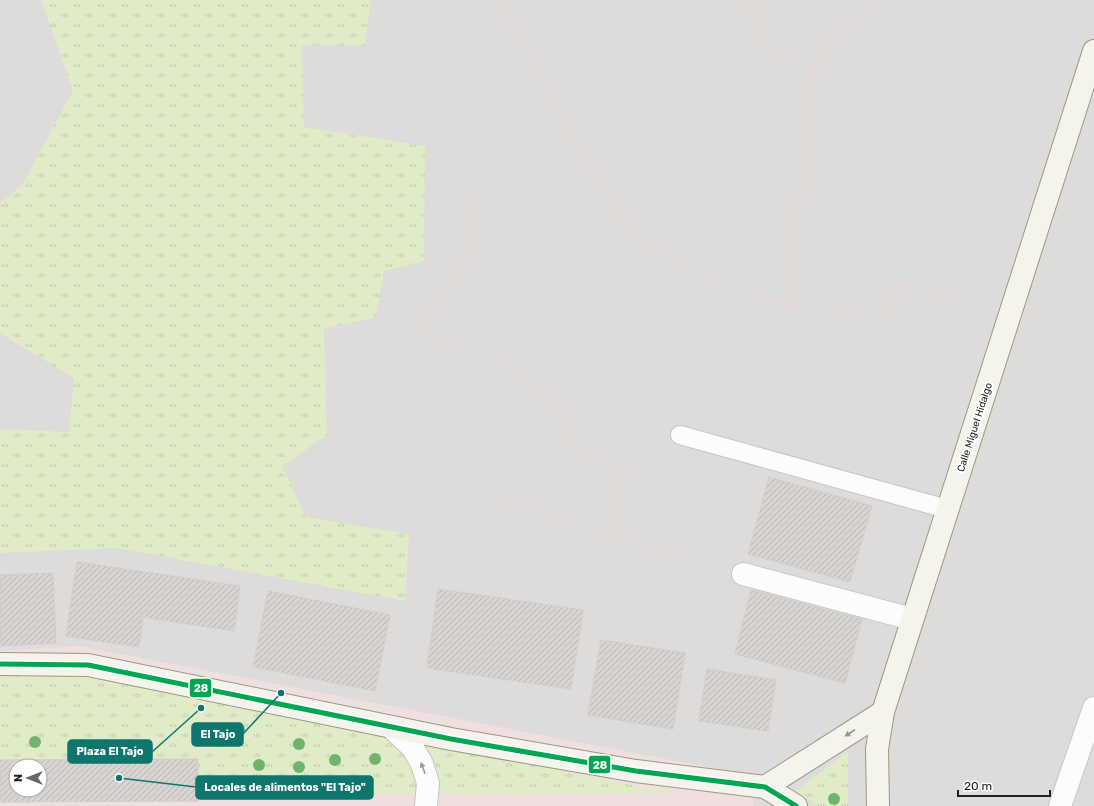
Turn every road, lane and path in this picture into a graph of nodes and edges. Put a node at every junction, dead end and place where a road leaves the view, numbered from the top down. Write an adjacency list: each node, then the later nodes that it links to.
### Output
1 (498, 0): 7 (path)
2 (751, 0): 5 (path)
3 (875, 0): 5 (path)
4 (1094, 51): 8 (main road, Calle Miguel Hidalgo)
5 (815, 65): 7 (path)
6 (471, 195): 12 (path)
7 (783, 305): 8 (path)
8 (1010, 314): 11 (main road, Calle Miguel Hidalgo)
9 (680, 436): 11 (lane)
10 (490, 503): 12 (path)
11 (948, 509): 14 (main road, Calle Miguel Hidalgo)
12 (609, 540): 13 (path)
13 (743, 574): 14 (street)
14 (912, 619): 17 (main road, Calle Miguel Hidalgo)
15 (0, 664): 18 (main road)
16 (1094, 708): 23 (street)
17 (882, 712): 19 (main road, one-way to 19); 22 (main road, Calle Miguel Hidalgo)
18 (391, 727): 19 (main road); 20 (street, one-way to 18)
19 (765, 787): 21 (main road)
20 (426, 806)
21 (796, 806)
22 (878, 806)
23 (1060, 806)

